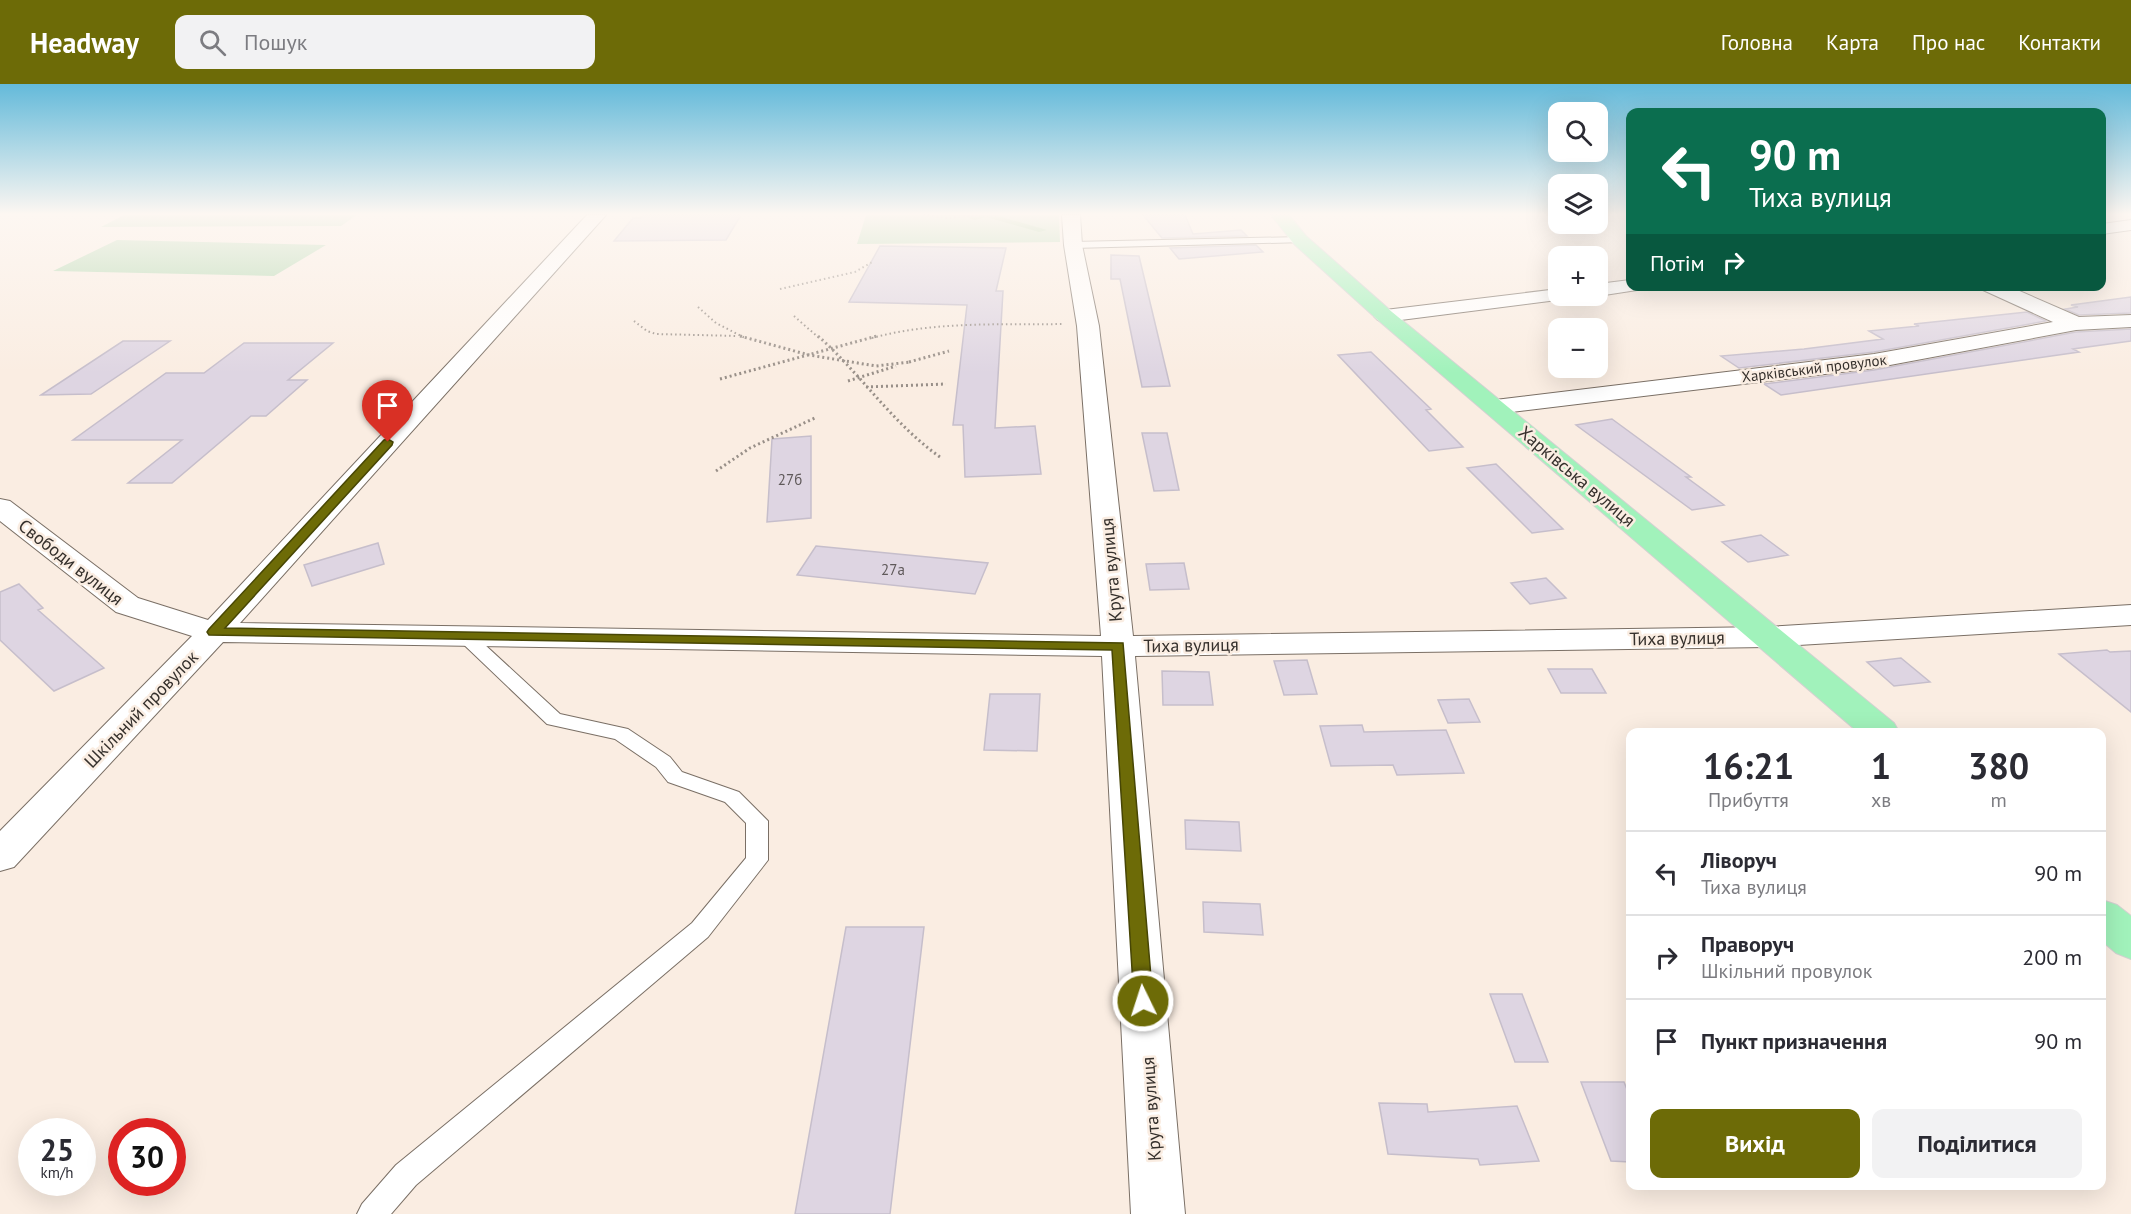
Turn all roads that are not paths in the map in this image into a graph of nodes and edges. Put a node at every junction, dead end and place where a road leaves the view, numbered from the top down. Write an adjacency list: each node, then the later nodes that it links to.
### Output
1 (549, 268): 14 (street, Шкільний провулок)
2 (1078, 268): 17 (street, Крута вулиця)
3 (1331, 268): 8 (main road, Харківська вулиця)
4 (1626, 286): 5 (street)
5 (1608, 289)
6 (2001, 291): 10 (street)
7 (1548, 296): 8 (street)
8 (1385, 316): 11 (main road, Харківська вулиця)
9 (2131, 321): 10 (street, Харківський провулок)
10 (2076, 324): 11 (street, Харківський провулок)
11 (1495, 407): 16 (main road, Харківська вулиця)
12 (0, 507): 14 (street, Свободи вулиця)
13 (2131, 615): 16 (street, Тиха вулиця)
14 (214, 632): 15 (street, Тиха вулиця); 19 (street, Шкільний провулок)
15 (465, 636): 17 (street, Тиха вулиця); 22 (lane)
16 (1767, 637): 17 (street, Тиха вулиця); 18 (main road, Харківська вулиця)
17 (1118, 646): 23 (street, Крута вулиця)
18 (1876, 728)
19 (0, 856)
20 (2106, 920): 21 (main road)
21 (2131, 941)
22 (372, 1214)
23 (1158, 1214)

